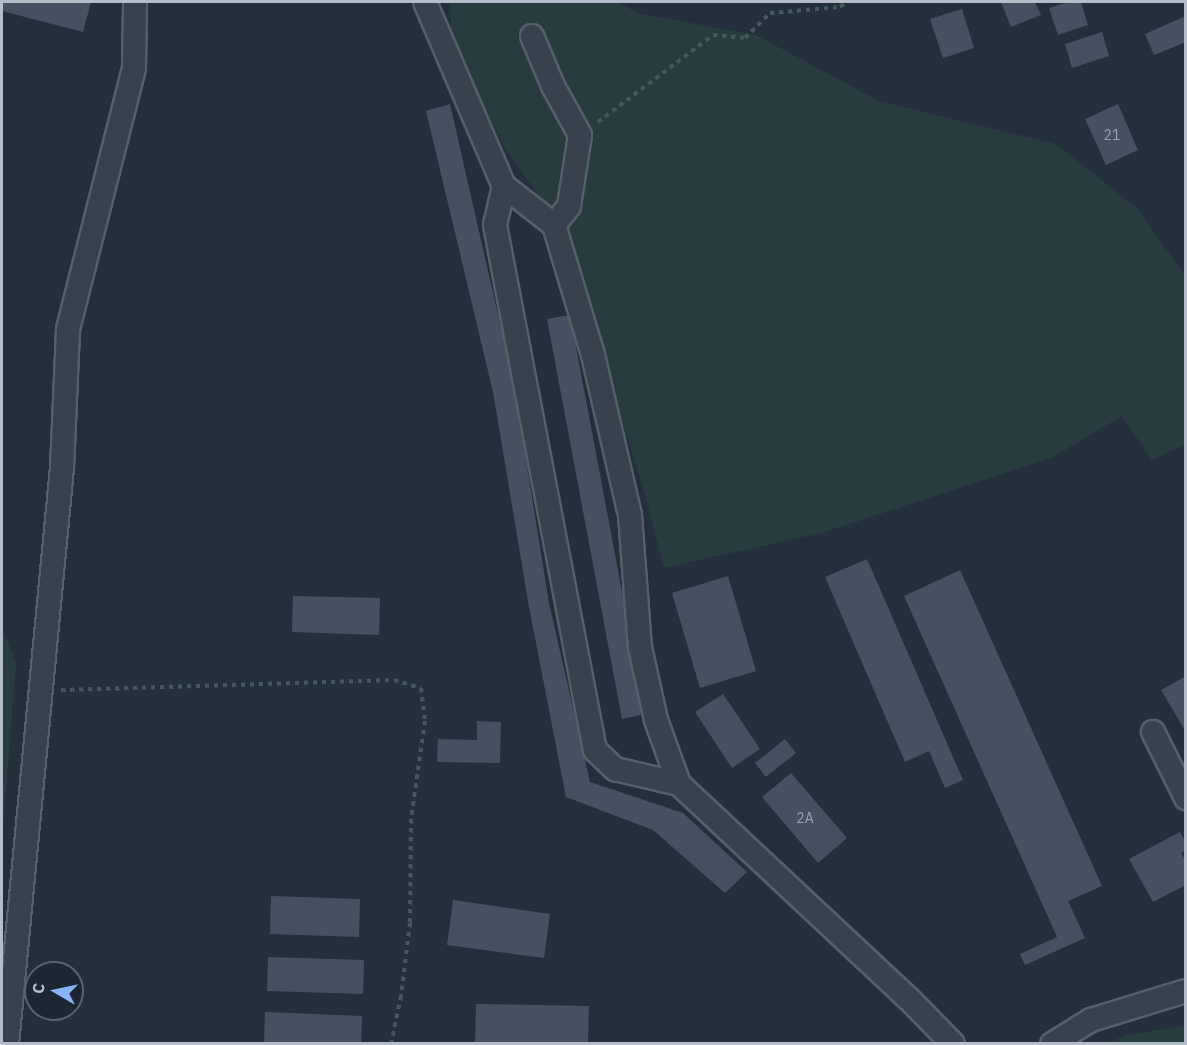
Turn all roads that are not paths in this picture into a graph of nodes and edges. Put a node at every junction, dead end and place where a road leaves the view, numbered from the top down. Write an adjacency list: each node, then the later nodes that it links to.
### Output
1 (135, 2): 10 (lane)
2 (425, 2): 4 (lane)
3 (532, 36): 5 (lane)
4 (504, 186): 5 (lane); 7 (lane)
5 (554, 225): 7 (lane)
6 (1153, 732): 8 (lane)
7 (680, 784): 11 (lane)
8 (1185, 798)
9 (1185, 991): 12 (lane)
10 (7, 1044)
11 (952, 1044)
12 (1052, 1044)

